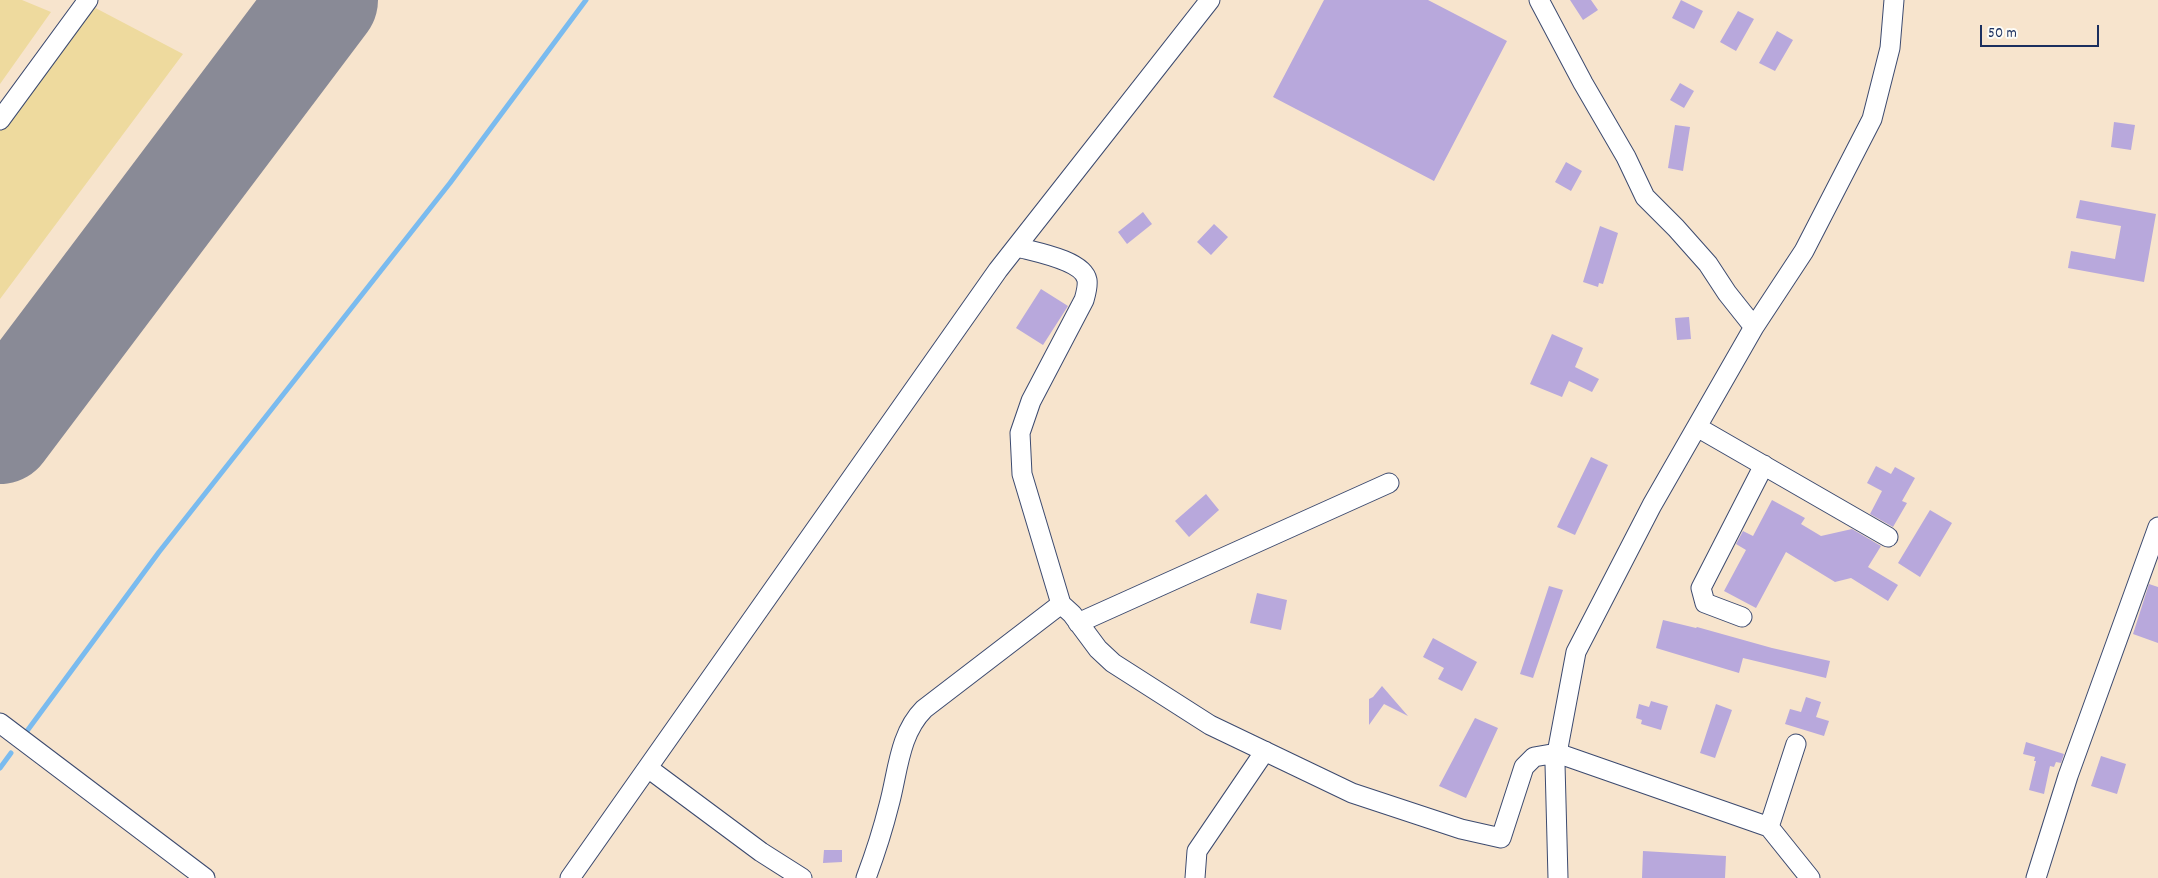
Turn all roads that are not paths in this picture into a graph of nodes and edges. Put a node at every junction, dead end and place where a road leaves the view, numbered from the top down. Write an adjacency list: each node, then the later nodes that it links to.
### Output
1 (88, 0): 5 (street)
2 (1210, 0): 6 (street)
3 (1539, 0): 7 (street)
4 (1894, 0): 7 (street)
5 (0, 120)
6 (1017, 247): 13 (street); 20 (street)
7 (1754, 327): 8 (street)
8 (1697, 427): 9 (street); 19 (street)
9 (1764, 465): 12 (street); 14 (street)
10 (1389, 483): 15 (street)
11 (2158, 528): 29 (street)
12 (1888, 536)
13 (1062, 604): 15 (street); 25 (street)
14 (1742, 617)
15 (1078, 623): 18 (street)
16 (0, 723): 22 (street)
17 (1796, 744): 21 (street)
18 (1265, 751): 19 (street); 26 (street)
19 (1557, 753): 21 (street); 27 (street)
20 (648, 768): 23 (street); 24 (street)
21 (1769, 827): 28 (street)
22 (204, 878)
23 (570, 878)
24 (802, 878)
25 (866, 878)
26 (1195, 878)
27 (1558, 878)
28 (1810, 878)
29 (2036, 878)

